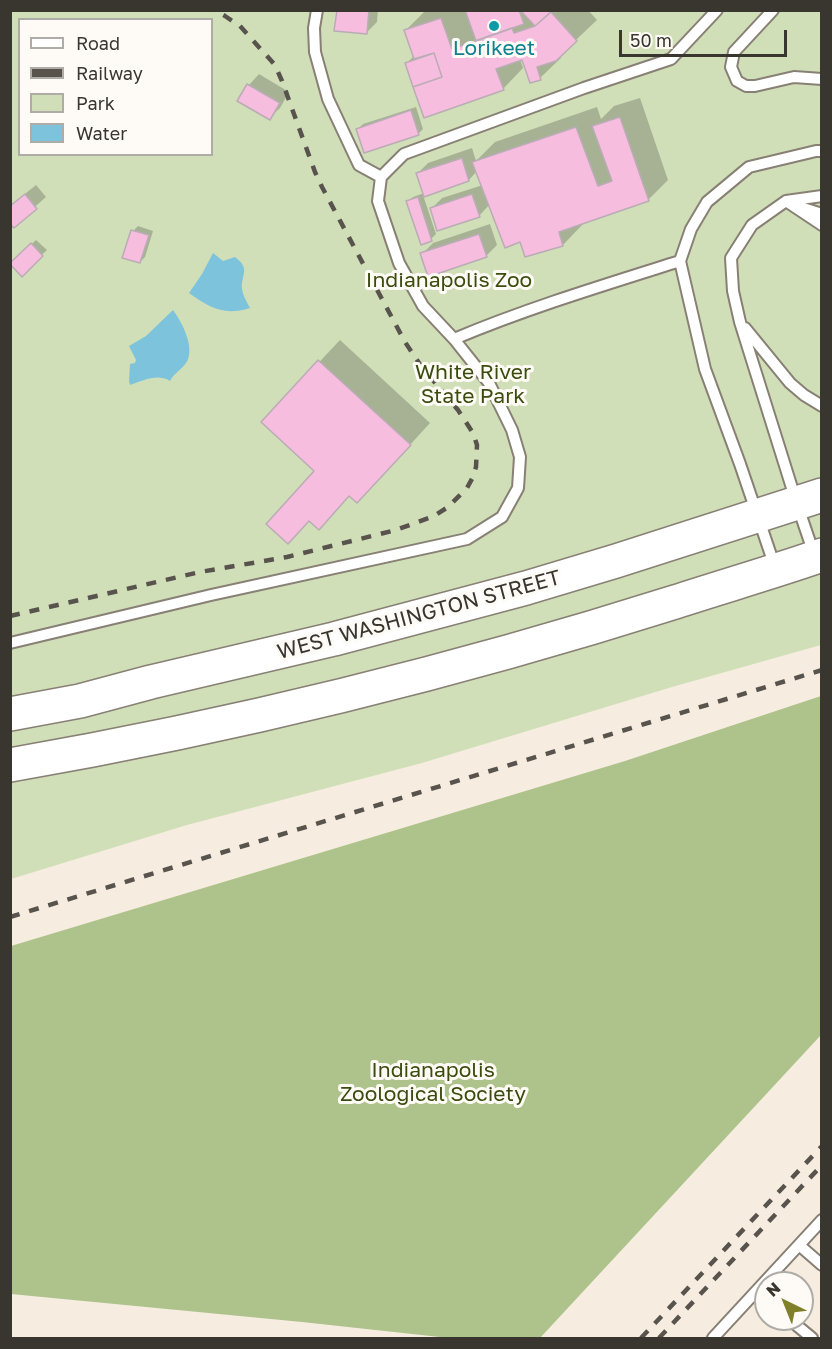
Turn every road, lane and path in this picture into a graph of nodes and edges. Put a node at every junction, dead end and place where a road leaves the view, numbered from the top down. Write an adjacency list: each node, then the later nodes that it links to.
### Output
1 (317, 10): 6 (lane)
2 (717, 10): 6 (lane)
3 (773, 10): 4 (lane)
4 (822, 79)
5 (822, 151): 13 (lane)
6 (381, 177): 15 (lane)
7 (822, 196): 8 (lane)
8 (786, 201): 9 (lane); 10 (lane); 11 (lane); 12 (lane); 14 (lane)
9 (822, 202)
10 (822, 207)
11 (822, 214)
12 (822, 225)
13 (680, 261): 15 (lane); 18 (lane)
14 (740, 322): 16 (lane); 17 (lane)
15 (454, 339): 21 (lane)
16 (822, 406)
17 (809, 500): 18 (main road, WEST WASHINGTON STREET); 19 (lane)
18 (758, 517): 20 (lane); 22 (main road, WEST WASHINGTON STREET)
19 (818, 556): 20 (main road)
20 (776, 570): 23 (main road)
21 (10, 643)
22 (10, 714)
23 (10, 765)
24 (822, 1220): 25 (lane)
25 (799, 1245): 26 (lane); 27 (lane)
26 (822, 1265)
27 (775, 1271)
28 (754, 1294): 29 (lane)
29 (715, 1338)

